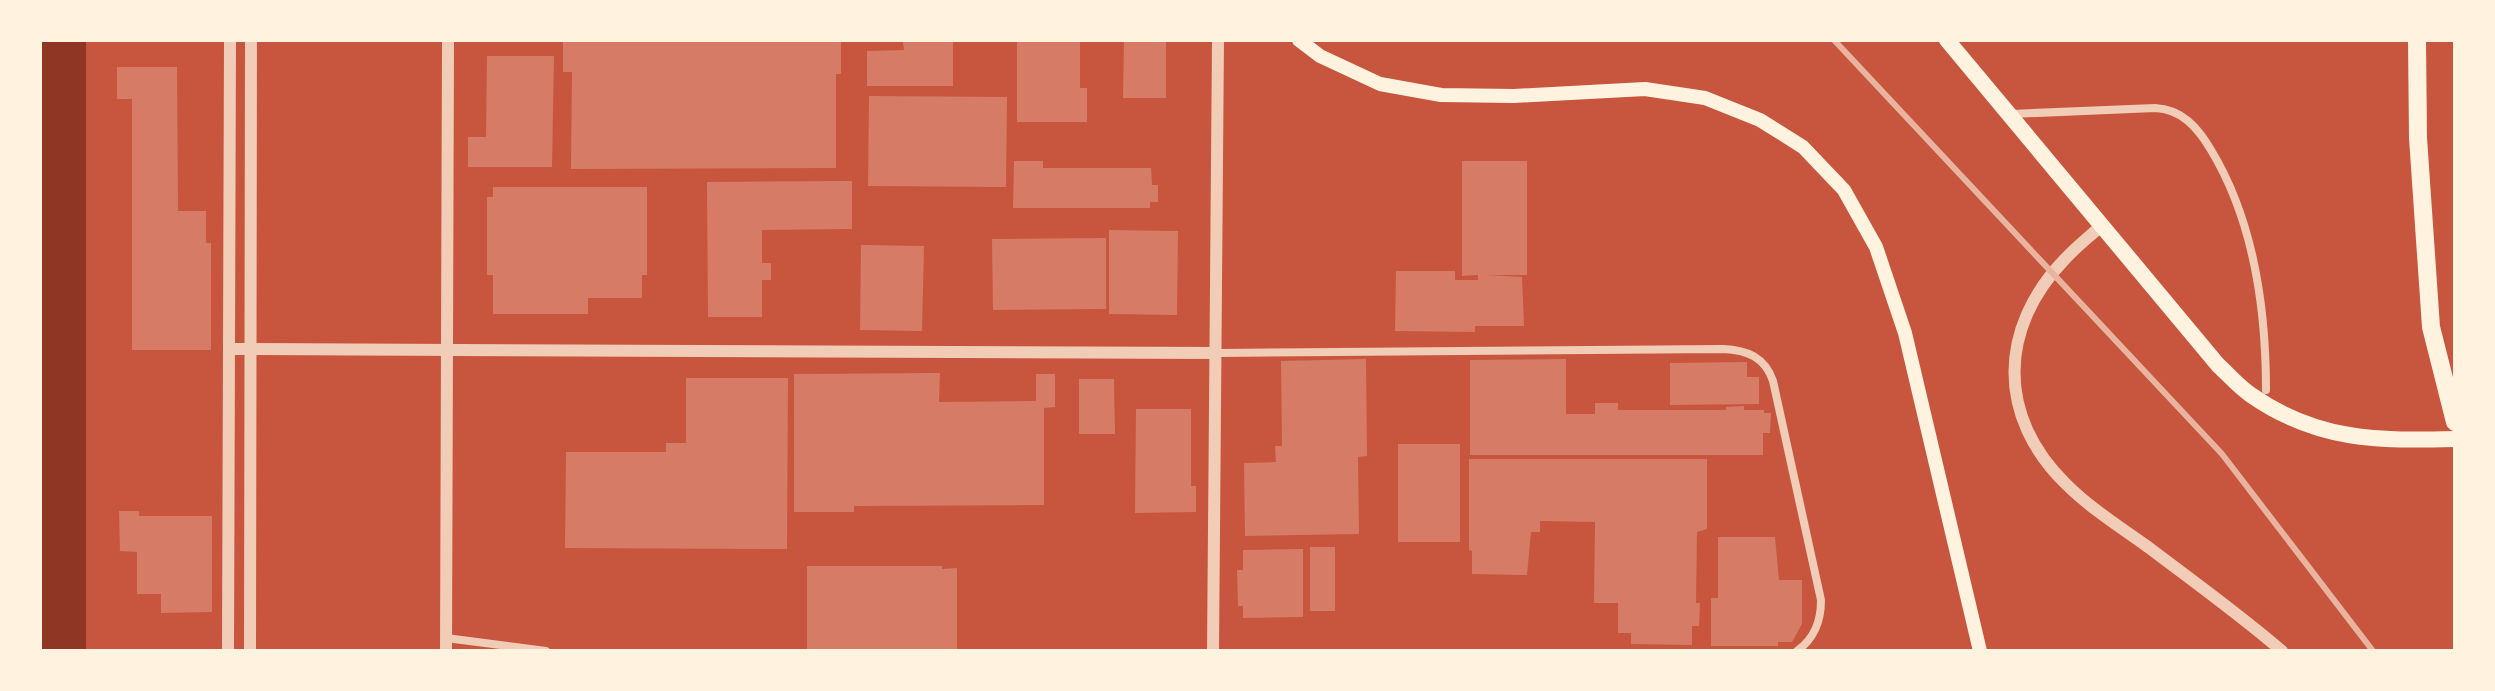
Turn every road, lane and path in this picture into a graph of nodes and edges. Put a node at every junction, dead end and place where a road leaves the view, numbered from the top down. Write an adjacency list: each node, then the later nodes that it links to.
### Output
1 (230, 40): 11 (street)
2 (251, 40): 10 (street)
3 (448, 40): 12 (street)
4 (1218, 40): 13 (street)
5 (1299, 40): 23 (main road)
6 (1947, 40): 8 (highway)
7 (2417, 40): 15 (highway)
8 (2009, 114): 9 (highway); 14 (street)
9 (2101, 226): 16 (highway); 24 (street)
10 (250, 348): 11 (street); 12 (street); 19 (street)
11 (230, 349): 18 (street)
12 (447, 349): 13 (street); 17 (street)
13 (1217, 353): 21 (street); 22 (street)
14 (2266, 390)
15 (2455, 422)
16 (2455, 439)
17 (446, 644): 20 (street)
18 (228, 651)
19 (250, 651)
20 (546, 651)
21 (1213, 651)
22 (1797, 651)
23 (1980, 651)
24 (2282, 651)

